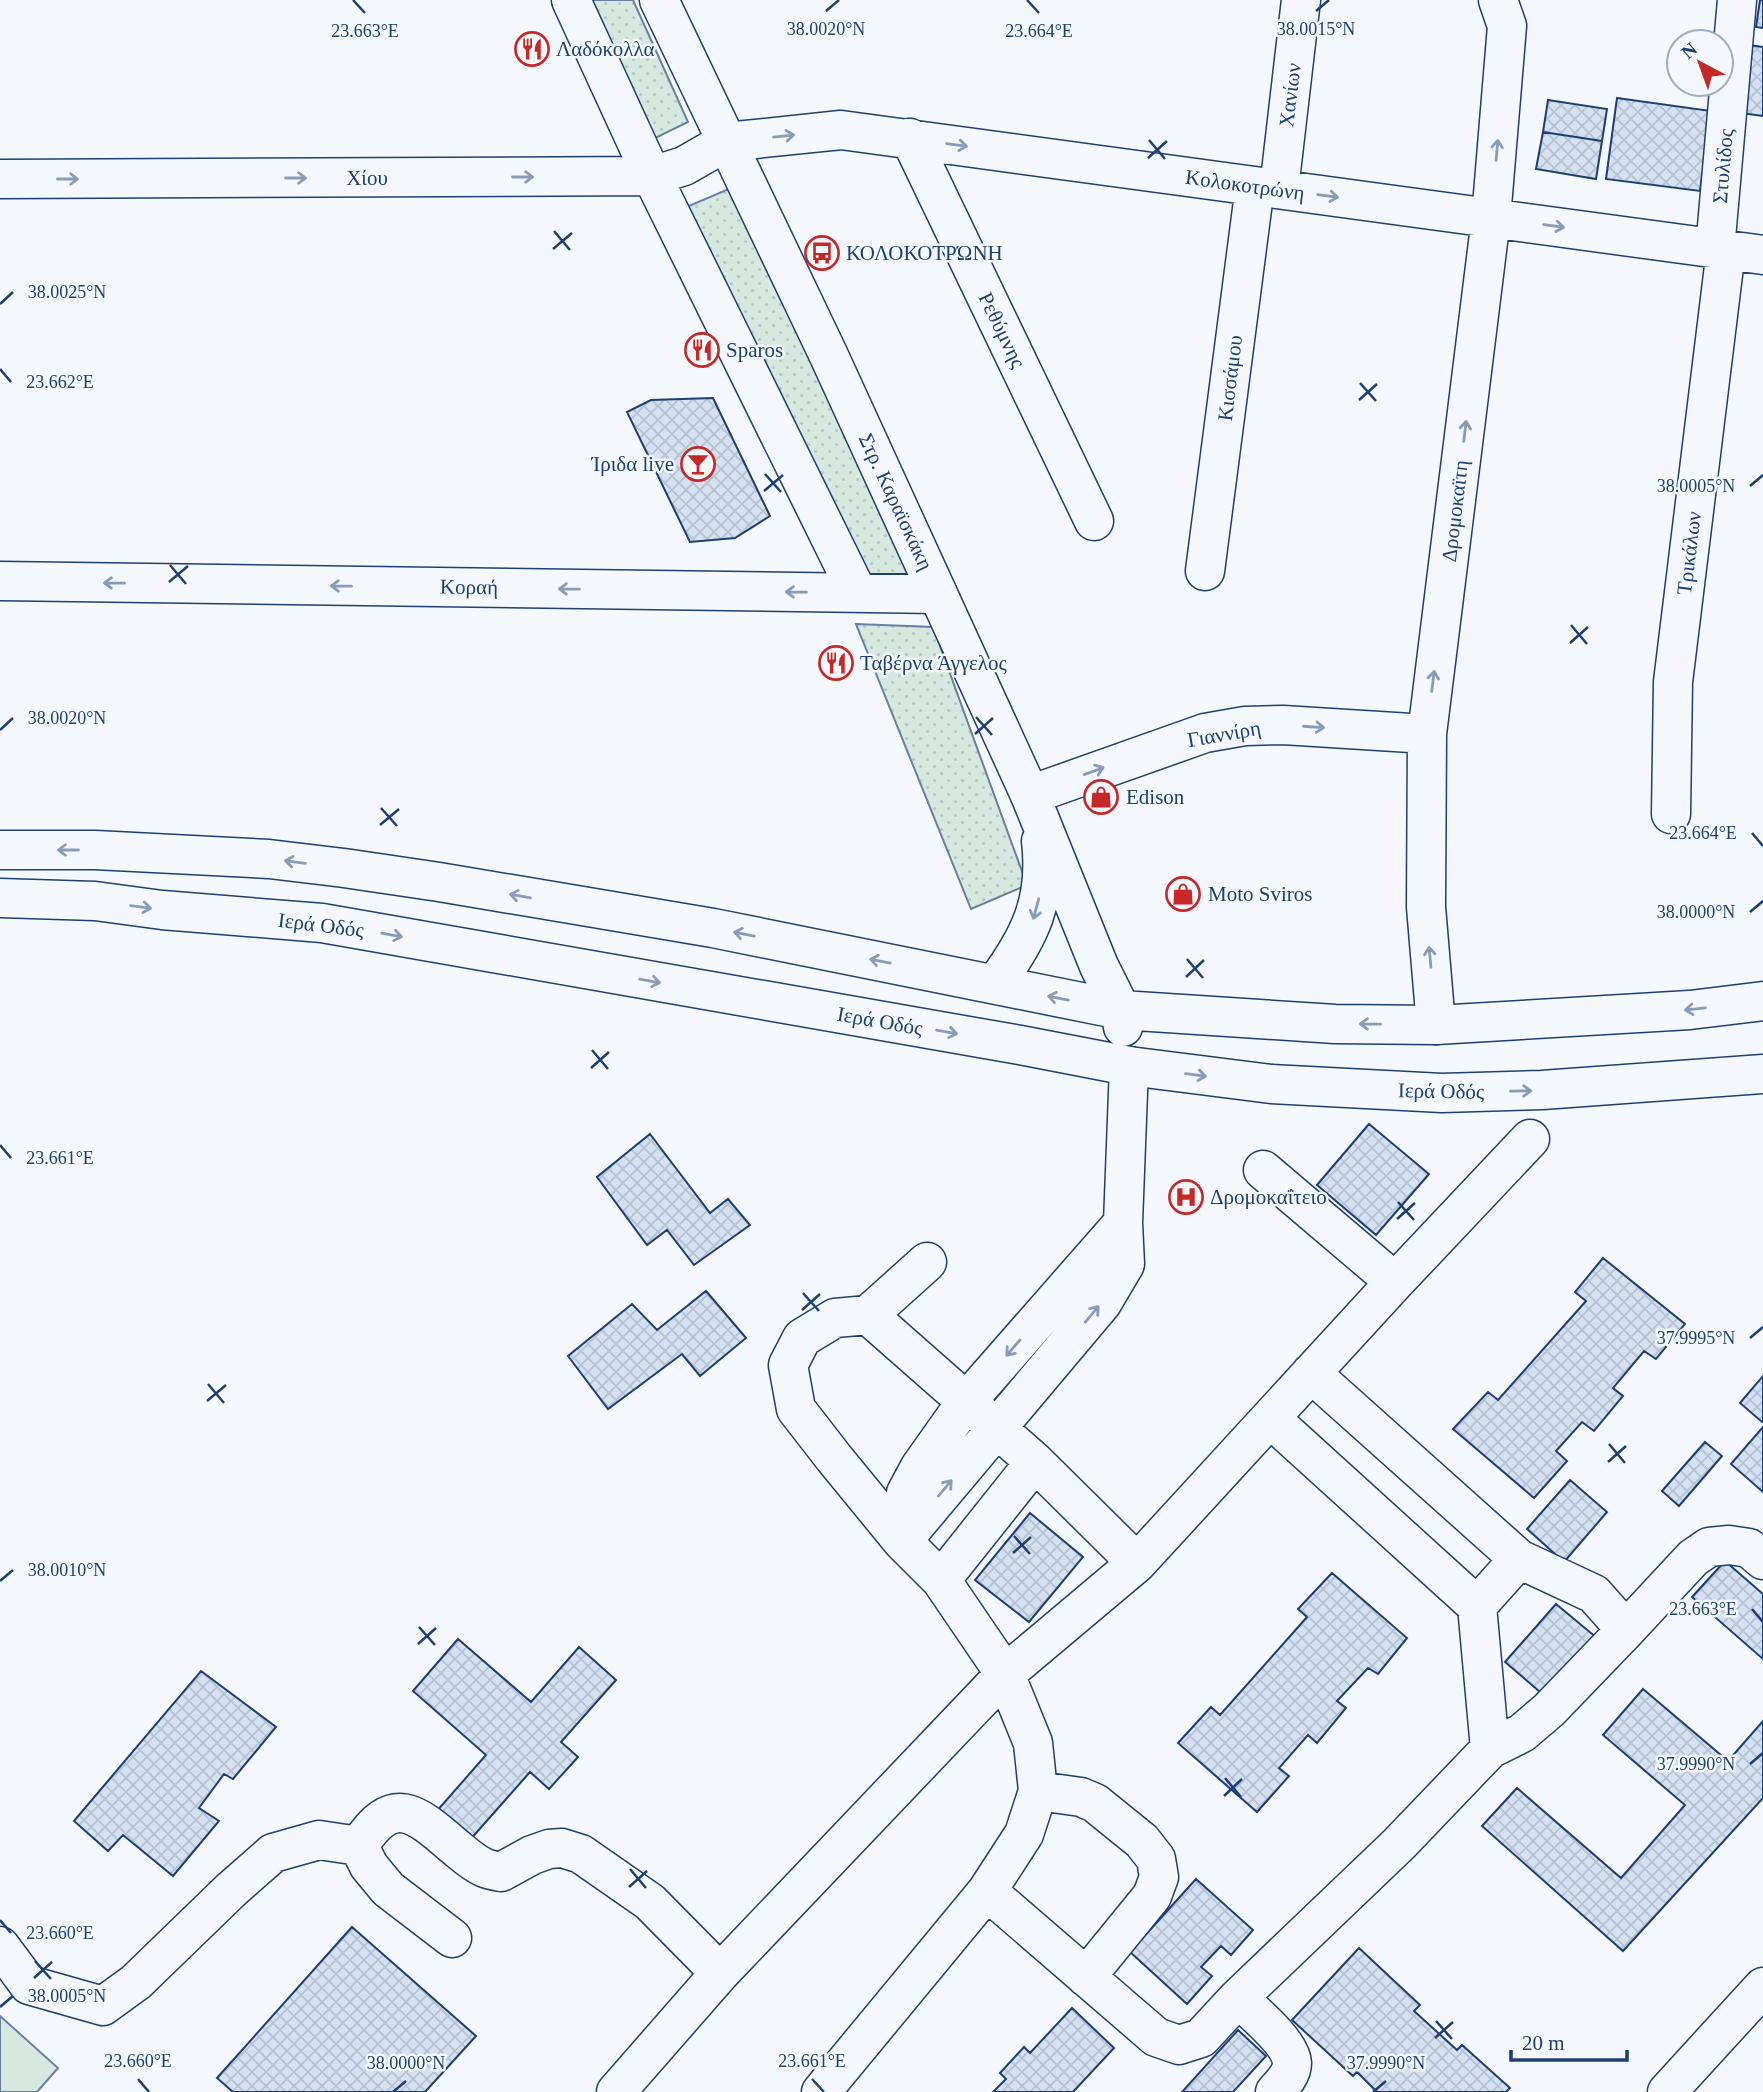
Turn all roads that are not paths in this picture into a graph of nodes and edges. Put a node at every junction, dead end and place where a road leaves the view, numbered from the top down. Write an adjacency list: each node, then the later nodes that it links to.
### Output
1 (571, 0): 8 (street)
2 (659, 0): 7 (street, Στρ. Καραϊσκάκη)
3 (1301, 0): 10 (street, Χανίων)
4 (1498, 0): 11 (street, Δρομοκαϊτη, one-way to 4)
5 (1737, 0): 12 (street, Στυλίδος)
6 (910, 138): 7 (street, Κολοκοτρώνη, one-way to 6); 10 (street, Κολοκοτρώνη, one-way to 10); 13 (street, Ρεθύμνης)
7 (726, 142): 8 (street, Χίου); 17 (street, Στρ. Καραϊσκάκη)
8 (652, 176): 9 (street, Χίου, one-way to 8); 16 (street)
9 (0, 179)
10 (1267, 188): 11 (street, Κολοκοτρώνη, one-way to 11); 14 (street, Κισσάμου)
11 (1491, 218): 12 (street, Κολοκοτρώνη, one-way to 12); 18 (street, Δρομοκαϊτη, one-way to 11)
12 (1735, 251): 20 (street, Τρικάλων)
13 (1094, 521)
14 (1205, 570)
15 (0, 581): 16 (street, Κοραή, one-way to 15)
16 (857, 592): 17 (street, Κοραή)
17 (938, 594): 19 (street, Στρ. Καραϊσκάκη)
18 (1427, 734): 19 (street, Γιαννίρη, one-way to 18); 26 (street, Δρομοκαϊτη, one-way to 18)
19 (1030, 794): 23 (street, one-way to 23); 25 (street, Στρ. Καραϊσκάκη)
20 (1671, 814)
21 (0, 850): 23 (street, one-way to 21)
22 (0, 898): 27 (street, Ιερά Οδός, one-way to 27)
23 (995, 984): 25 (street, one-way to 23)
24 (1763, 1001): 26 (street, one-way to 26)
25 (1121, 1010): 26 (street, one-way to 25); 27 (street, Στρ. Καραϊσκάκη)
26 (1436, 1025)
27 (1129, 1066): 28 (street, Ιερά Οδός, one-way to 28); 31 (street, Στρ. Καραϊσκάκη)
28 (1763, 1074)
29 (1530, 1139): 33 (street)
30 (1263, 1170): 33 (street)
31 (1123, 1223): 36 (street, one-way to 36); 38 (street, Στρ. Καραϊσκάκη, one-way to 31)
32 (927, 1262): 34 (street)
33 (1395, 1282): 35 (street)
34 (869, 1315): 36 (street); 40 (street)
35 (1311, 1373): 37 (street); 41 (street)
36 (965, 1402): 38 (street); 40 (street)
37 (1270, 1418): 43 (street); 45 (street)
38 (995, 1428): 39 (street); 40 (street, Στρ. Καραϊσκάκη, one-way to 38)
39 (1035, 1462): 43 (street); 44 (street)
40 (902, 1541): 44 (street)
41 (1519, 1559): 45 (street); 46 (street)
42 (1763, 1560): 46 (street)
43 (1137, 1563): 47 (street)
44 (941, 1580): 47 (street)
45 (1477, 1606): 48 (street)
46 (1626, 1630): 48 (street)
47 (1005, 1674): 49 (street); 54 (street)
48 (1490, 1749): 57 (street)
49 (1038, 1791): 51 (street); 55 (street)
50 (359, 1846): 52 (street); 53 (street); 54 (street)
51 (987, 1891): 55 (street); 59 (street)
52 (452, 1938)
53 (0, 1946)
54 (720, 1973): 58 (street)
55 (1086, 1977): 57 (street)
56 (1763, 1987): 61 (street)
57 (1238, 1998): 60 (street)
58 (616, 2092)
59 (821, 2092)
60 (1275, 2092)
61 (1667, 2092)

